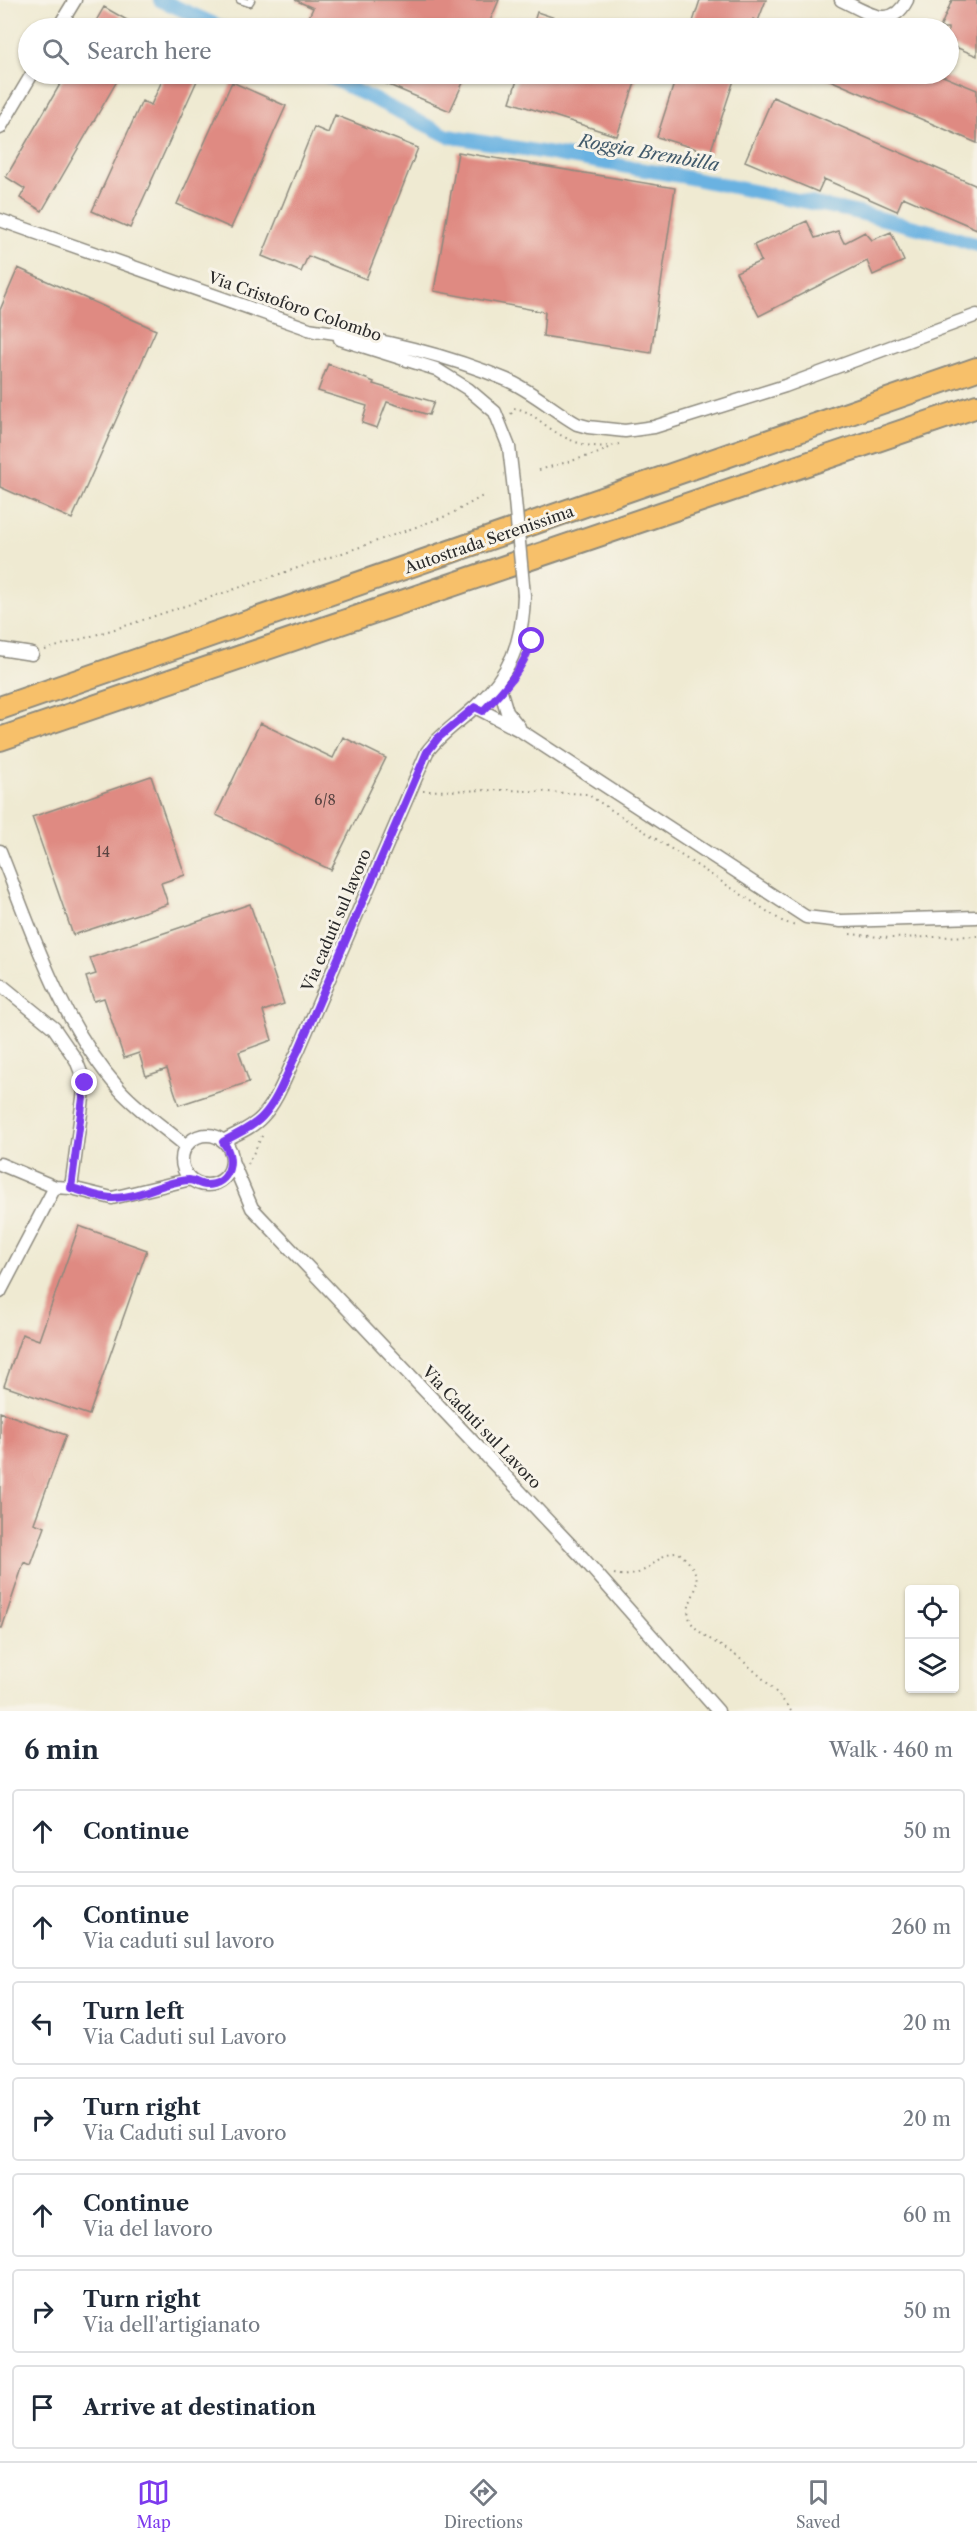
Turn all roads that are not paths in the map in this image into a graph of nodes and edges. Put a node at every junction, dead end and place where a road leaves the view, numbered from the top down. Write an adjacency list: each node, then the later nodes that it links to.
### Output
1 (75, 0): 6 (street)
2 (240, 0): 3 (lane)
3 (251, 0)
4 (841, 0): 5 (street)
5 (907, 0)
6 (64, 18)
7 (26, 84): 8 (street)
8 (0, 128)
9 (0, 220): 11 (street, Via Cristoforo Colombo)
10 (977, 315): 11 (street)
11 (308, 329): 14 (street, Via Cristoforo Colombo, bridge)
12 (977, 369): 19 (highway, Autostrada Serenissima)
13 (977, 406): 21 (highway, Autostrada Serenissima)
14 (524, 595): 17 (street, Via caduti sul lavoro)
15 (0, 649): 16 (street)
16 (32, 654)
17 (498, 682): 18 (street, Via caduti sul lavoro); 20 (street)
18 (475, 707): 20 (street); 25 (street, Via caduti sul lavoro)
19 (0, 708)
20 (521, 730): 23 (street)
21 (0, 739)
22 (0, 851): 26 (street)
23 (977, 917)
24 (0, 984): 31 (street)
25 (223, 1142): 26 (street); 27 (street, Via Caduti sul Lavoro)
26 (186, 1146): 29 (street)
27 (232, 1161): 29 (street); 33 (street, Via Caduti sul Lavoro)
28 (0, 1164): 30 (street)
29 (191, 1179): 31 (street)
30 (55, 1187): 31 (street); 32 (street)
31 (71, 1188)
32 (0, 1292)
33 (718, 1711)

